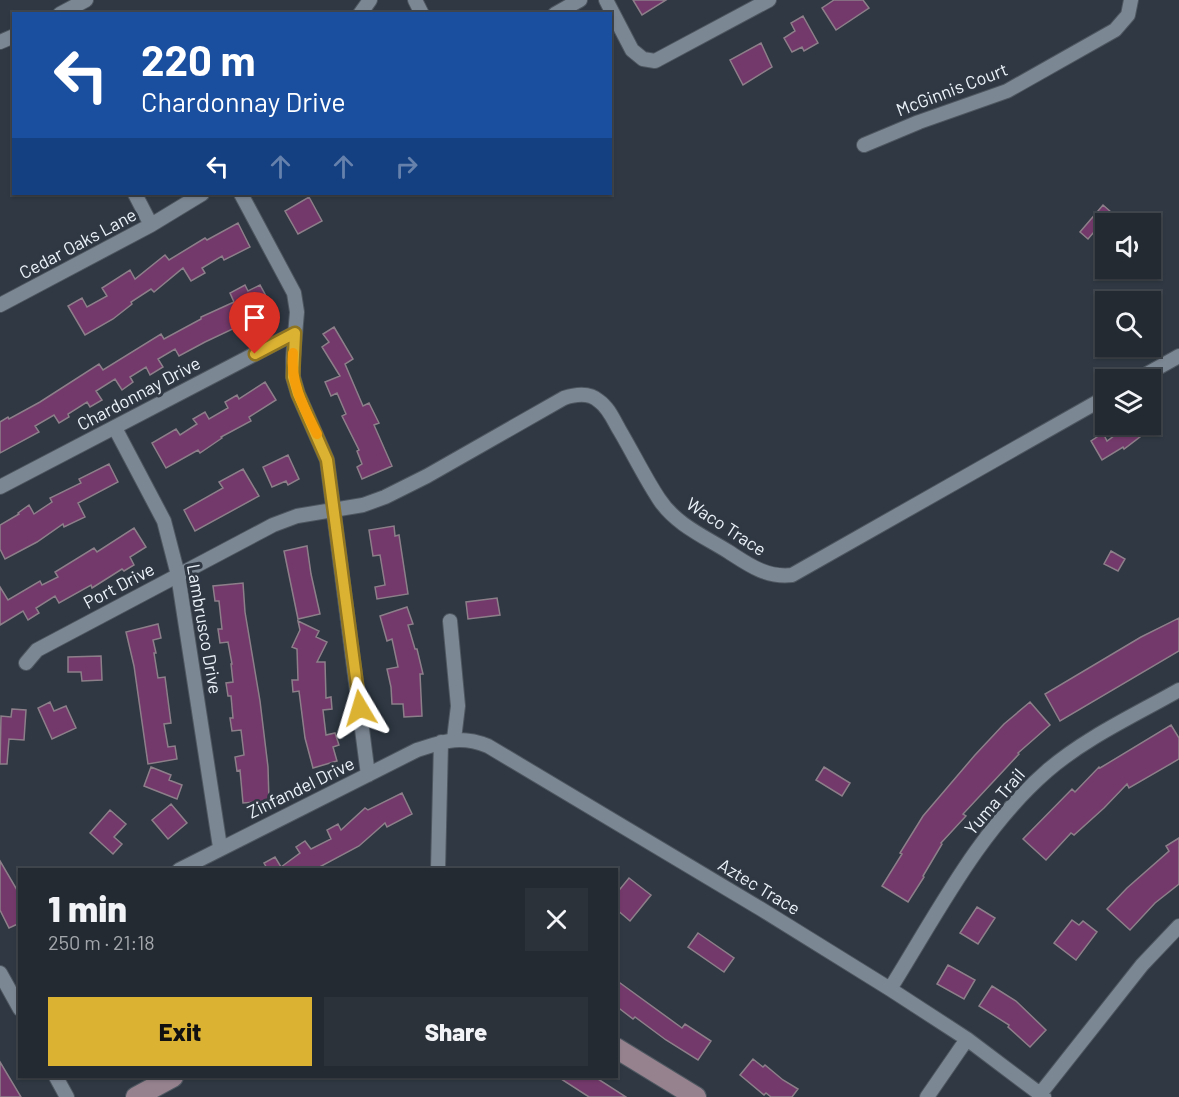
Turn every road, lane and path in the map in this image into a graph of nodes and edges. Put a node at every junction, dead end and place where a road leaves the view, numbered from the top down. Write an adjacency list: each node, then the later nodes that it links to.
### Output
1 (86, 0): 6 (street)
2 (580, 0): 7 (street)
3 (606, 0): 4 (street)
4 (769, 0)
5 (1131, 0): 8 (street, McGinnis Court)
6 (64, 12)
7 (559, 12)
8 (864, 145)
9 (136, 195): 12 (street)
10 (200, 195): 12 (street, Cedar Oaks Lane)
11 (242, 195): 14 (street)
12 (152, 225): 13 (street, Cedar Oaks Lane)
13 (0, 305)
14 (295, 333): 18 (street, Chardonnay Drive); 20 (street)
15 (1179, 356): 16 (street)
16 (1156, 369)
17 (1095, 403): 20 (street, Waco Trace)
18 (115, 428): 19 (street, Chardonnay Drive); 21 (street, Lambrusco Drive)
19 (0, 487)
20 (334, 509): 21 (street, Port Drive); 26 (street)
21 (178, 574): 23 (street, Port Drive); 27 (street, Lambrusco Drive)
22 (450, 621): 25 (street)
23 (26, 663)
24 (1179, 690): 32 (street, Yuma Trail)
25 (447, 741): 26 (street, Zinfandel Drive); 29 (street); 32 (street, Aztec Trace)
26 (368, 775): 27 (street, Zinfandel Drive)
27 (220, 848): 28 (street, Zinfandel Drive)
28 (183, 868)
29 (438, 868)
30 (1179, 926): 38 (street)
31 (0, 973): 33 (street)
32 (890, 989): 34 (street, Aztec Trace)
33 (18, 1005)
34 (967, 1039): 38 (street, Aztec Trace); 42 (street)
35 (618, 1049): 41 (street)
36 (57, 1078): 39 (street)
37 (171, 1078): 40 (street)
38 (1042, 1096)
39 (67, 1097)
40 (136, 1097)
41 (696, 1097)
42 (927, 1097)

